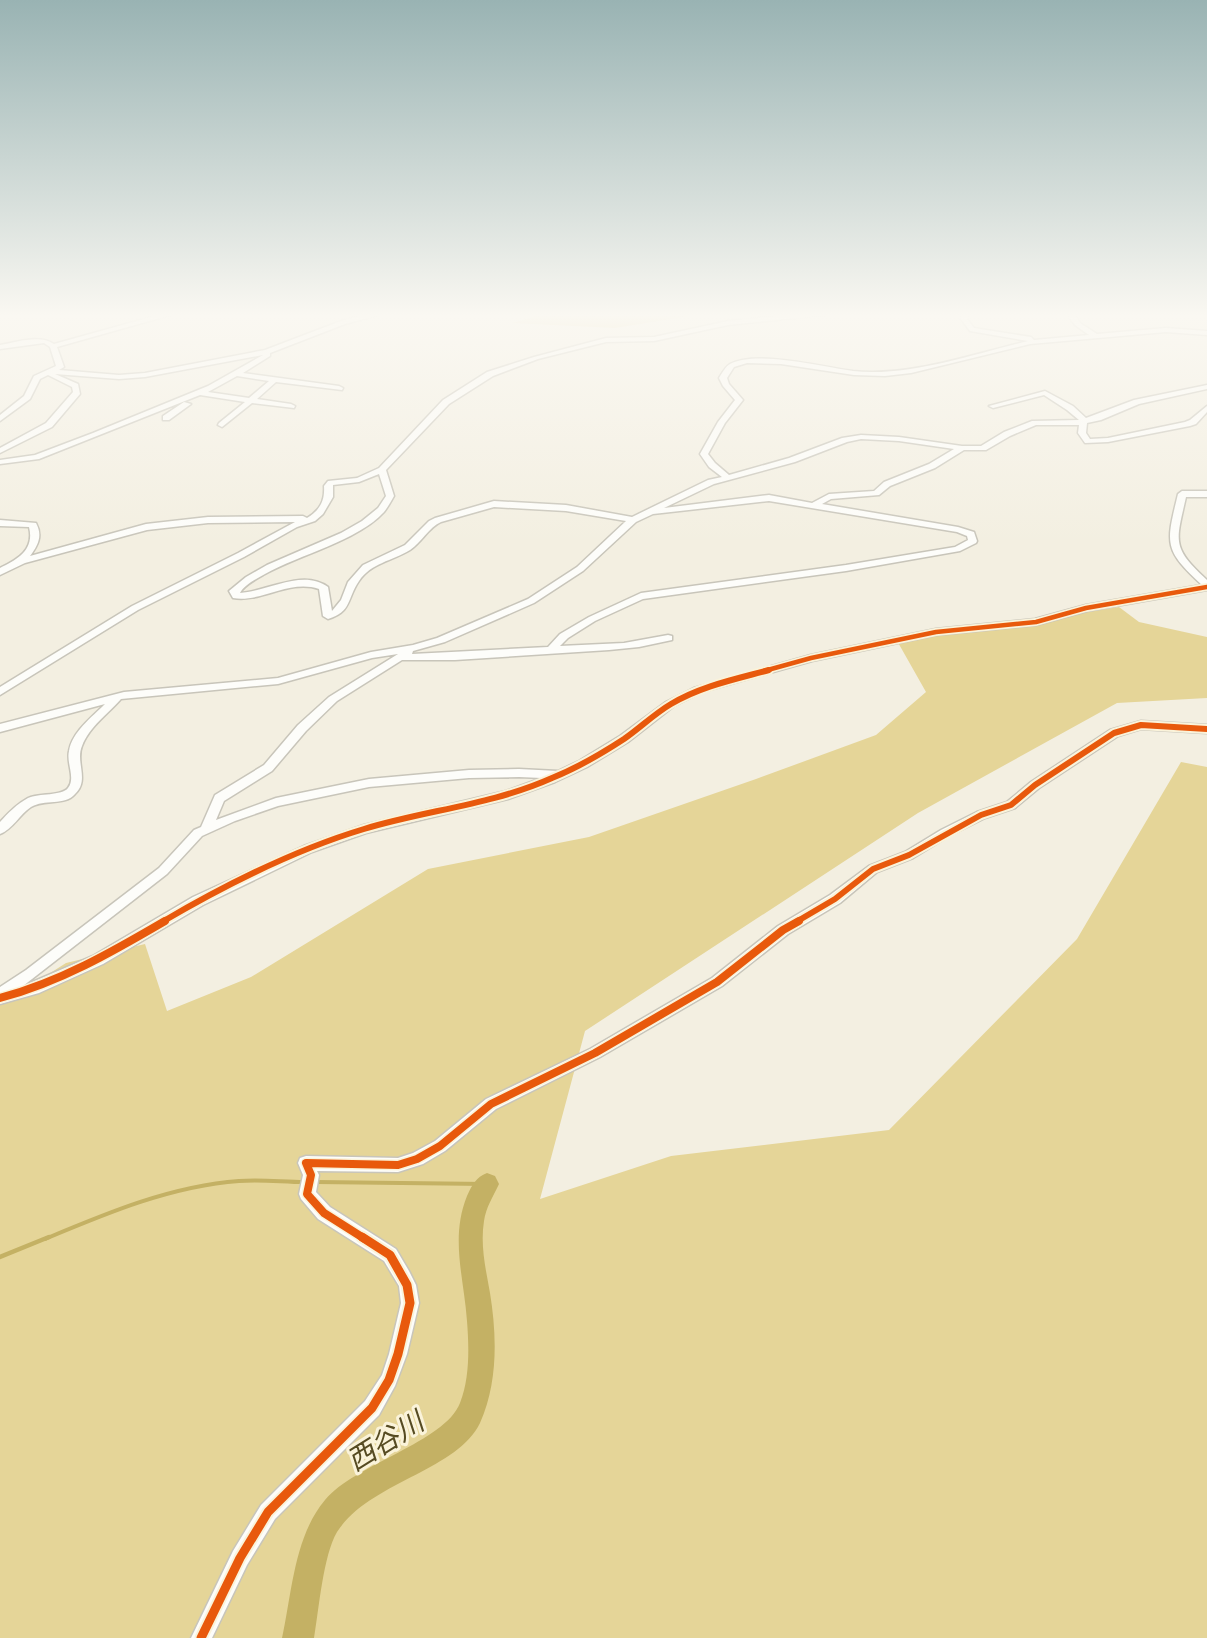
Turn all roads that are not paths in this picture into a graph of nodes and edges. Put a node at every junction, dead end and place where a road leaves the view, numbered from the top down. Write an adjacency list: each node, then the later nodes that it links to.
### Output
1 (30, 390): 14 (street)
2 (76, 390): 18 (street)
3 (204, 390): 8 (street)
4 (262, 390): 9 (street)
5 (466, 390): 20 (street)
6 (730, 390): 21 (street)
7 (1191, 390): 15 (street)
8 (199, 393): 9 (street); 13 (street); 19 (street)
9 (251, 400): 10 (street); 16 (street)
10 (291, 406)
11 (993, 406): 15 (street)
12 (1207, 408): 15 (street)
13 (166, 418)
14 (0, 419)
15 (1083, 421): 17 (street)
16 (222, 425)
17 (962, 448): 21 (street); 23 (street)
18 (0, 451)
19 (0, 462)
20 (382, 470): 25 (street); 26 (street)
21 (726, 477): 24 (street)
22 (1207, 494): 31 (street)
23 (814, 505): 24 (street); 34 (street)
24 (648, 513): 26 (street)
25 (312, 519): 28 (street); 36 (street)
26 (633, 520): 33 (street)
27 (0, 522): 28 (street)
28 (22, 561): 29 (street); 30 (street)
29 (0, 563)
30 (0, 572)
31 (1207, 586): 40 (street)
32 (668, 638): 34 (street)
33 (414, 648): 35 (street); 37 (street)
34 (551, 650): 35 (street)
35 (399, 657): 42 (street)
36 (0, 692)
37 (117, 697): 38 (street); 41 (street)
38 (0, 728)
39 (1207, 729): 44 (street)
40 (559, 776): 42 (street); 43 (street)
41 (0, 830)
42 (206, 830): 43 (street)
43 (0, 996)
44 (201, 1638)

